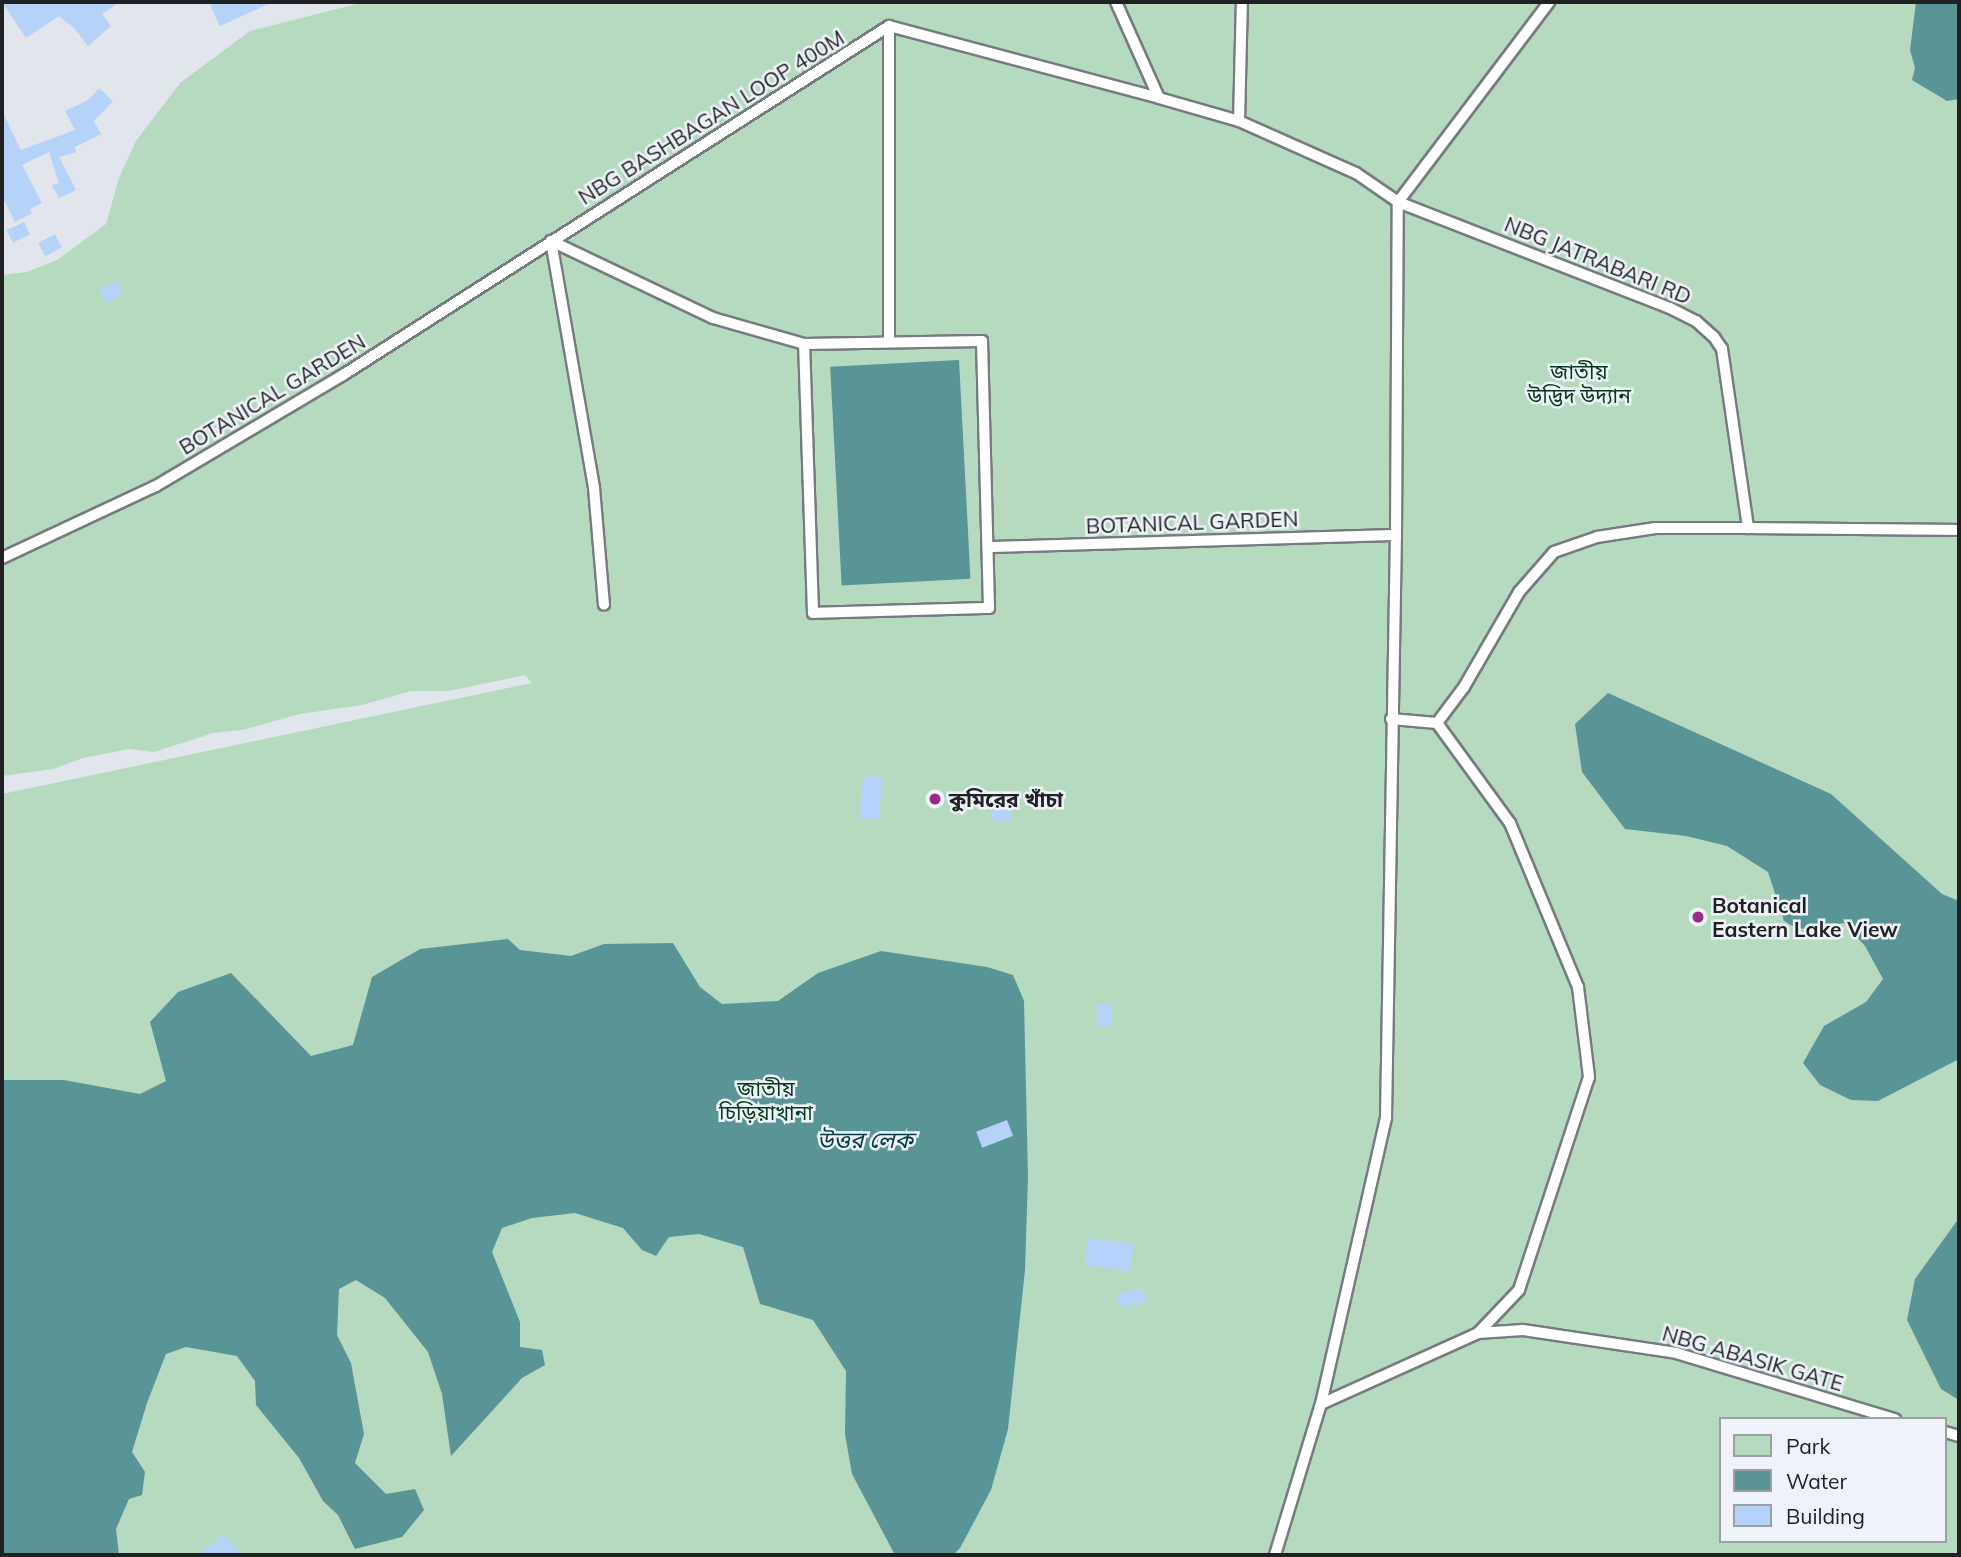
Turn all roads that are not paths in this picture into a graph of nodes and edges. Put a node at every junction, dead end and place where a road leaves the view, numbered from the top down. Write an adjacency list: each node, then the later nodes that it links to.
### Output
1 (1116, 2): 5 (street)
2 (1242, 2): 6 (street)
3 (1549, 2): 7 (street)
4 (889, 26): 5 (street); 8 (street, NBG BASHBAGAN LOOP 400M); 9 (street)
5 (1158, 98): 6 (street, NBG JATRABARI RD)
6 (1239, 121): 7 (street, NBG JATRABARI RD)
7 (1398, 201): 11 (street, NBG JATRABARI RD); 13 (street)
8 (551, 241): 10 (street); 15 (street, BOTANICAL GARDEN); 16 (street)
9 (889, 342): 10 (street); 14 (street)
10 (804, 344): 14 (street)
11 (1748, 528): 12 (street); 18 (street)
12 (1959, 530)
13 (1396, 535): 14 (street, BOTANICAL GARDEN); 17 (street)
14 (989, 547)
15 (2, 558)
16 (604, 605)
17 (1391, 719): 18 (street); 20 (street)
18 (1437, 723): 19 (street)
19 (1478, 1333): 20 (street, NBG ABASIK GATE); 21 (street, NBG ABASIK GATE)
20 (1321, 1404): 22 (street)
21 (1888, 1417)
22 (1275, 1555)

